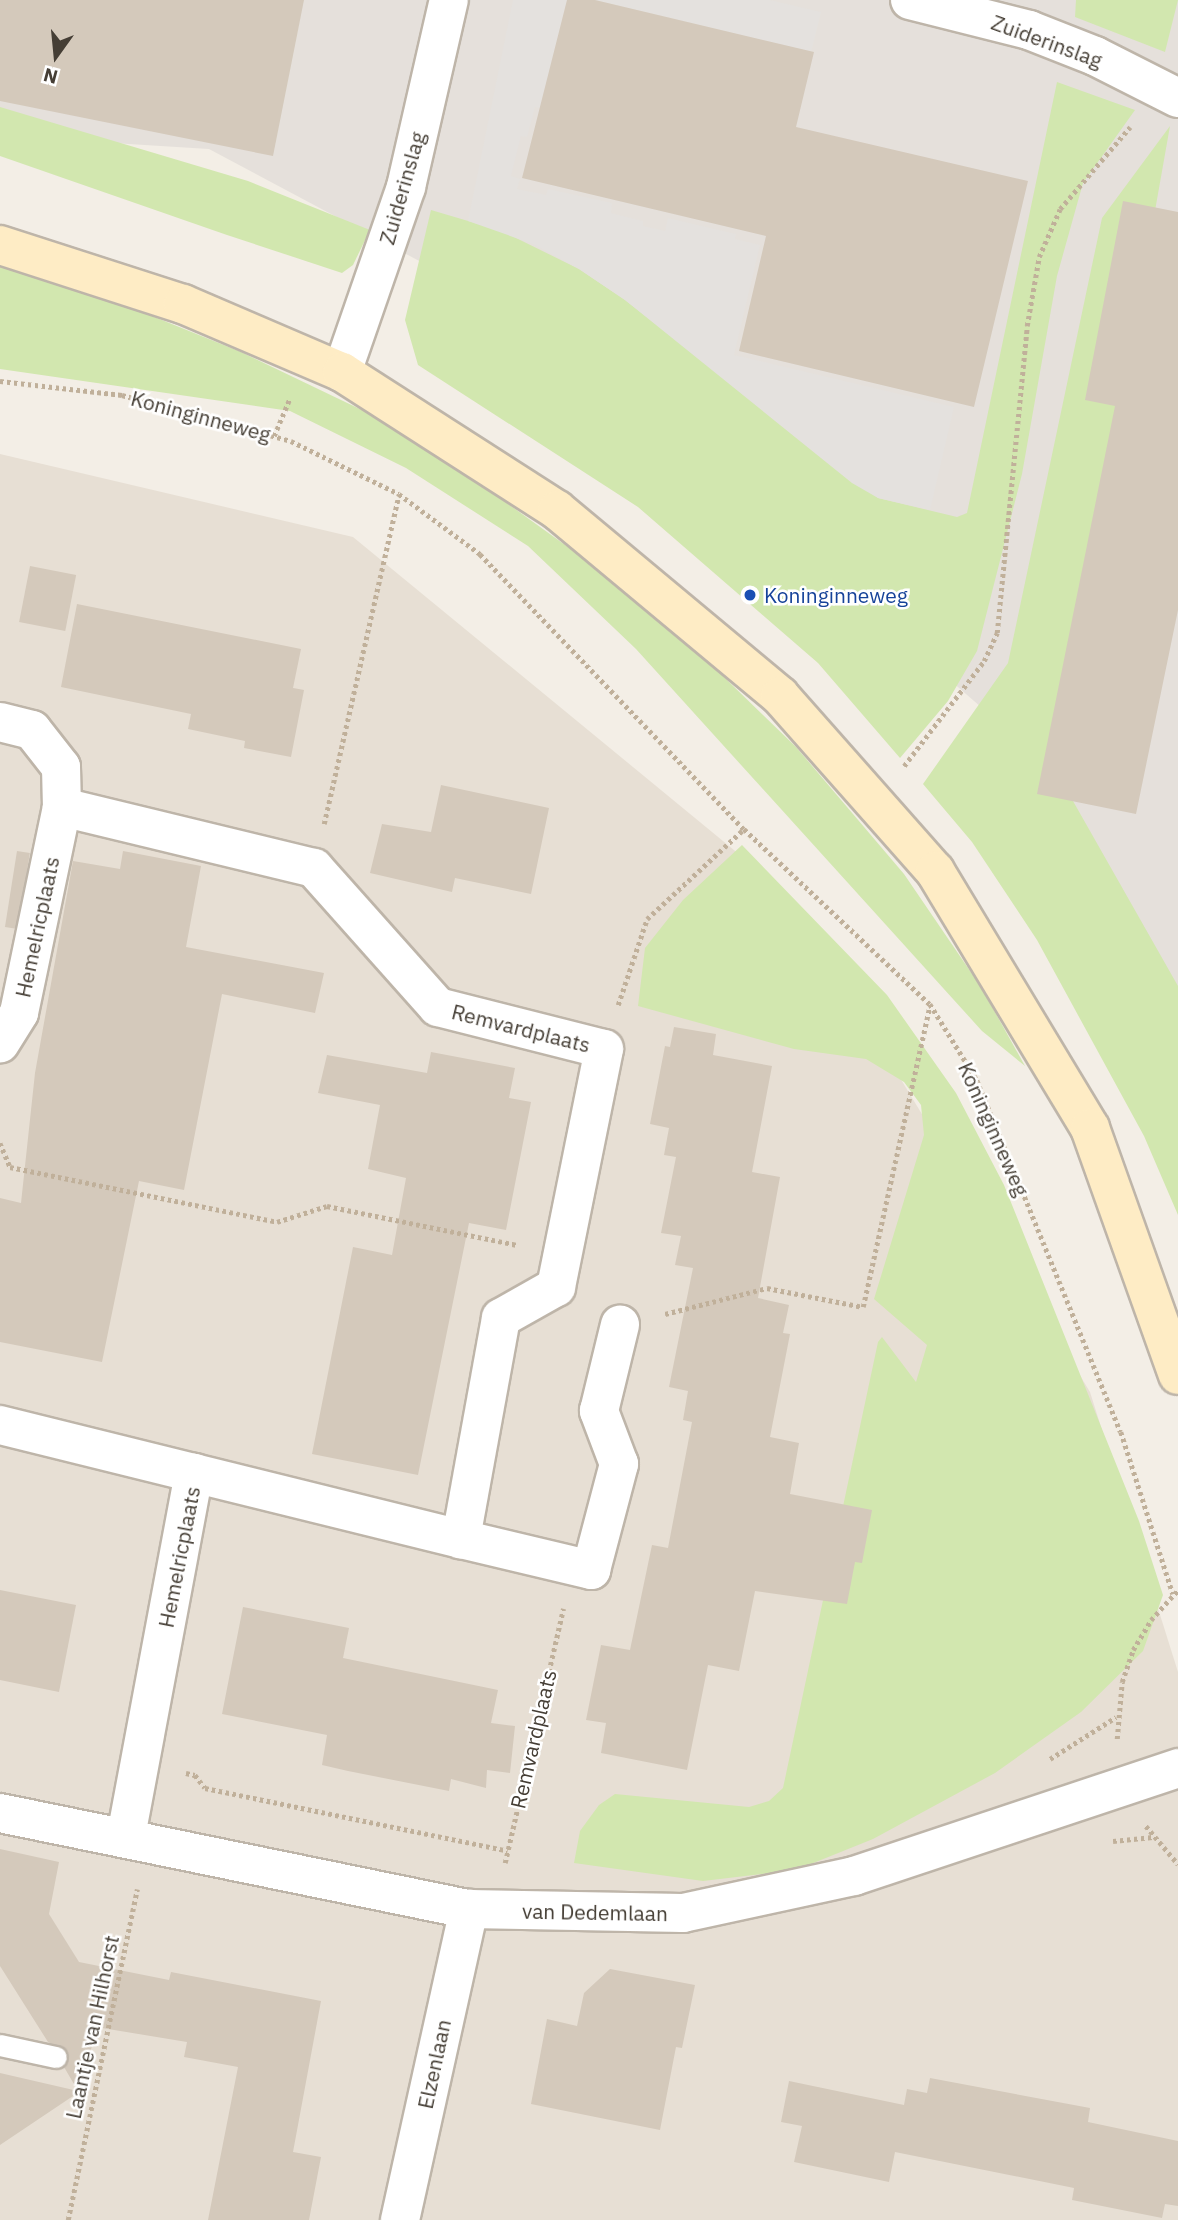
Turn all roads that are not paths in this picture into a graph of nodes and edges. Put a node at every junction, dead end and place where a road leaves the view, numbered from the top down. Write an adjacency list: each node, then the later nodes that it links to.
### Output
1 (449, 0): 5 (street, Zuiderinslag)
2 (910, 0): 3 (street, Zuiderinslag)
3 (1170, 94)
4 (0, 245): 5 (main road)
5 (342, 372): 10 (main road)
6 (0, 722): 7 (street, Hemelricplaats)
7 (61, 807): 8 (street, Hemelricplaats); 13 (street, Remvardplaats)
8 (0, 1042)
9 (620, 1325): 13 (street)
10 (1178, 1375)
11 (0, 1425): 12 (street, Hemelricplaats)
12 (194, 1473): 13 (street); 16 (street, Hemelricplaats)
13 (461, 1539)
14 (1178, 1768): 17 (street, van Dedemlaan)
15 (0, 1813): 16 (street, van Dedemlaan)
16 (136, 1839): 17 (street, van Dedemlaan)
17 (480, 1910): 20 (street, Elzenlaan)
18 (0, 2045): 19 (lane)
19 (56, 2057)
20 (400, 2220)

